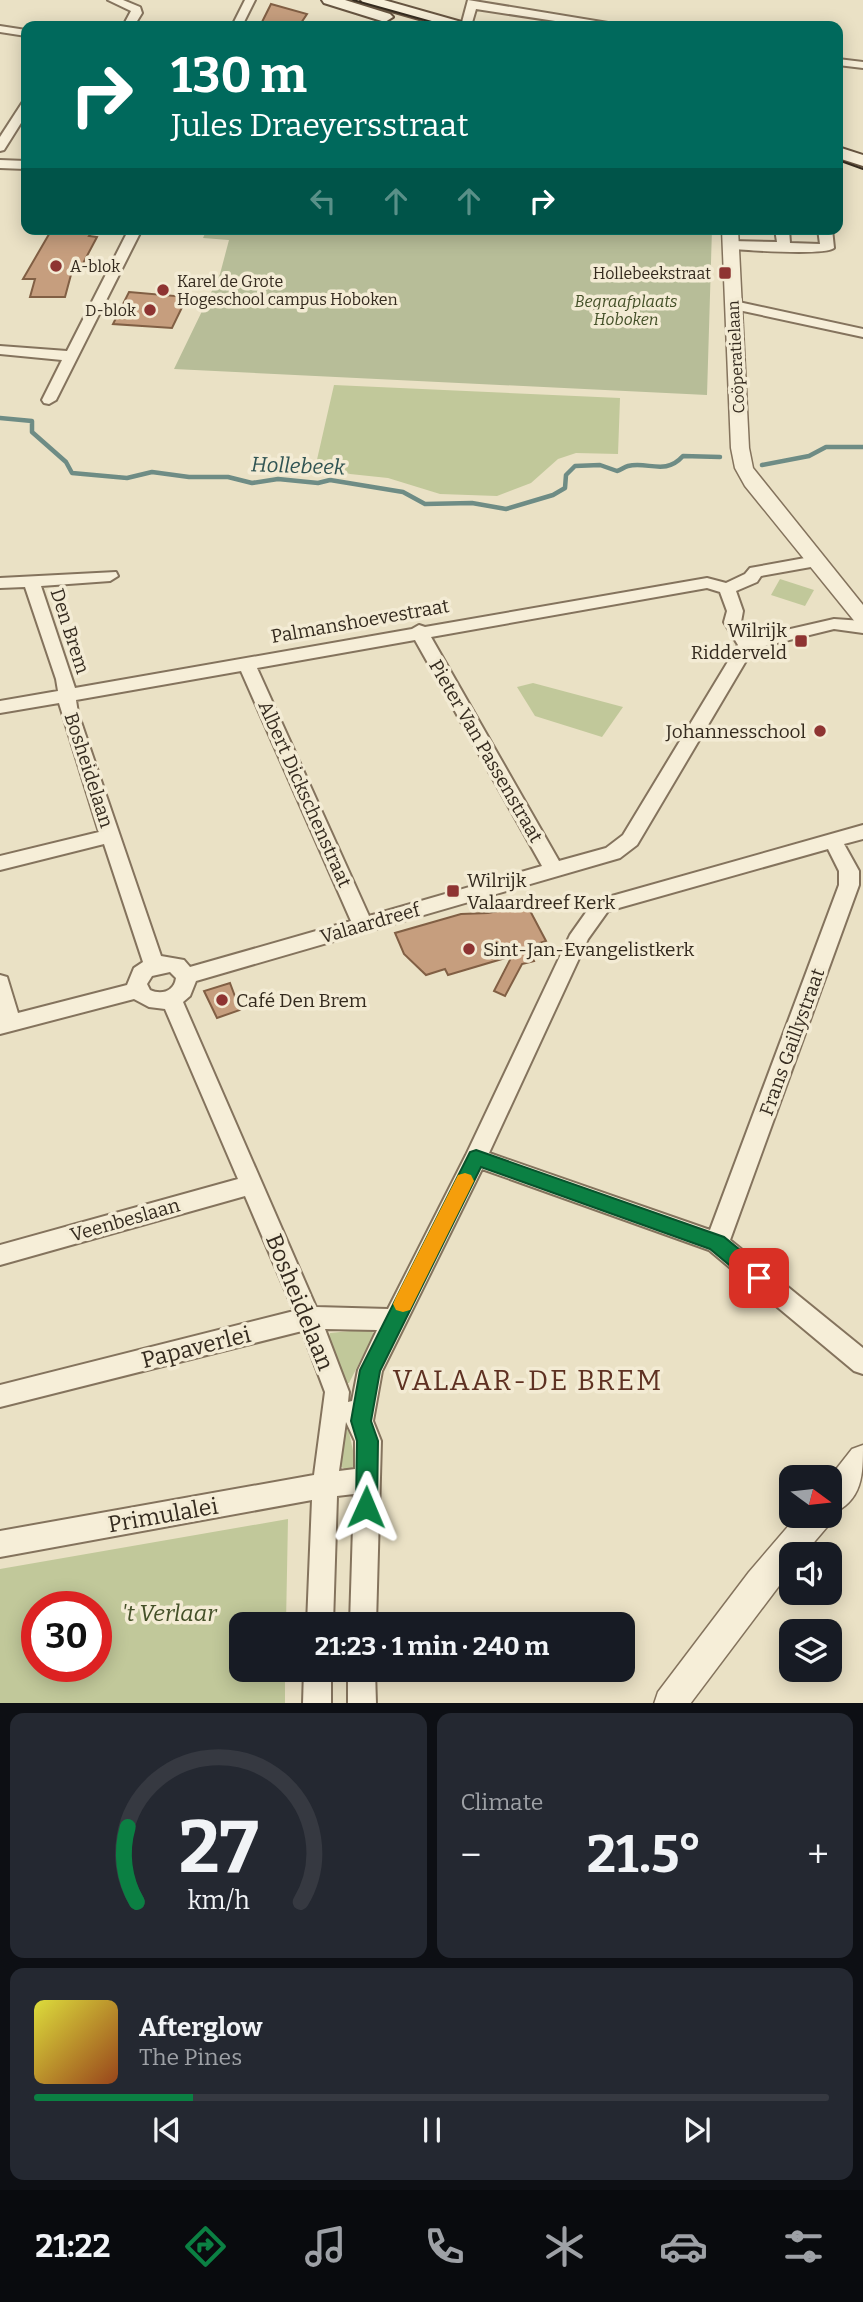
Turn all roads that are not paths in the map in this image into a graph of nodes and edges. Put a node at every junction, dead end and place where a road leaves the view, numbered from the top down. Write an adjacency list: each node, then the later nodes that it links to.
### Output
1 (113, 0): 6 (street)
2 (250, 0): 7 (street)
3 (329, 0): 8 (main road)
4 (368, 0): 9 (main road)
5 (472, 3): 10 (street); 11 (street)
6 (132, 21)
7 (240, 21)
8 (402, 21)
9 (442, 21)
10 (467, 21)
11 (578, 21)
12 (0, 29): 13 (street)
13 (21, 32)
14 (843, 62): 15 (street)
15 (863, 65)
16 (21, 117): 17 (street)
17 (0, 147)
18 (843, 154): 19 (main road)
19 (863, 160)
20 (0, 164): 21 (street)
21 (21, 165)
22 (843, 167): 23 (main road)
23 (863, 173)
24 (133, 235): 32 (street)
25 (783, 235): 28 (street)
26 (826, 235): 28 (street, Coöperatielaan)
27 (731, 237): 28 (street, Coöperatielaan); 29 (street, Coöperatielaan)
28 (784, 247)
29 (734, 305): 30 (street); 34 (street, Coöperatielaan)
30 (863, 333)
31 (0, 350): 32 (street)
32 (72, 356): 33 (street)
33 (49, 400)
34 (816, 562): 38 (street); 39 (street)
35 (110, 576): 36 (street, Den Brem)
36 (32, 581): 37 (street, Den Brem); 44 (street, Den Brem)
37 (0, 583)
38 (727, 589): 41 (street, Palmanshoevestraat); 42 (street)
39 (863, 618)
40 (863, 627): 42 (street)
41 (419, 631): 43 (street, Palmanshoevestraat); 50 (street, Pieter Van Passenstraat)
42 (747, 645): 50 (street, Valaardreef)
43 (246, 663): 44 (street, Palmanshoevestraat); 51 (street, Albert Dickschenstraat)
44 (68, 695): 45 (street, Palmanshoevestraat); 47 (street, Bosheidelaan)
45 (0, 707)
46 (863, 832): 48 (street)
47 (110, 836): 49 (street); 52 (street, Bosheidelaan)
48 (833, 841): 58 (street); 60 (street, Frans Gaillystraat)
49 (0, 863)
50 (554, 870): 51 (street, Valaardreef)
51 (363, 925): 53 (street, Valaardreef)
52 (154, 965): 53 (street); 55 (street)
53 (186, 976): 56 (street)
54 (0, 984): 57 (street)
55 (138, 990): 56 (street); 57 (street)
56 (171, 999): 59 (street, Bosheidelaan)
57 (5, 1025)
58 (476, 1158): 60 (street); 63 (street)
59 (250, 1185): 61 (street, Veenbeslaan); 62 (street, Bosheidelaan)
60 (717, 1243): 64 (street)
61 (0, 1255)
62 (309, 1318): 63 (street, Papaverlei); 65 (street, Bosheidelaan); 66 (street, Papaverlei)
63 (395, 1320): 67 (street)
64 (863, 1363)
65 (337, 1392): 67 (street); 70 (street, Bosheidelaan)
66 (0, 1396)
67 (361, 1421): 69 (street)
68 (863, 1460): 71 (street)
69 (367, 1480): 70 (street, Primulalei); 75 (street)
70 (325, 1485): 73 (street, Primulalei); 74 (street, Bosheidelaan)
71 (842, 1485)
72 (806, 1528): 80 (street)
73 (0, 1544)
74 (320, 1612)
75 (363, 1612)
76 (318, 1682): 78 (street)
77 (362, 1682): 79 (street)
78 (317, 1703)
79 (362, 1703)
80 (670, 1703)

